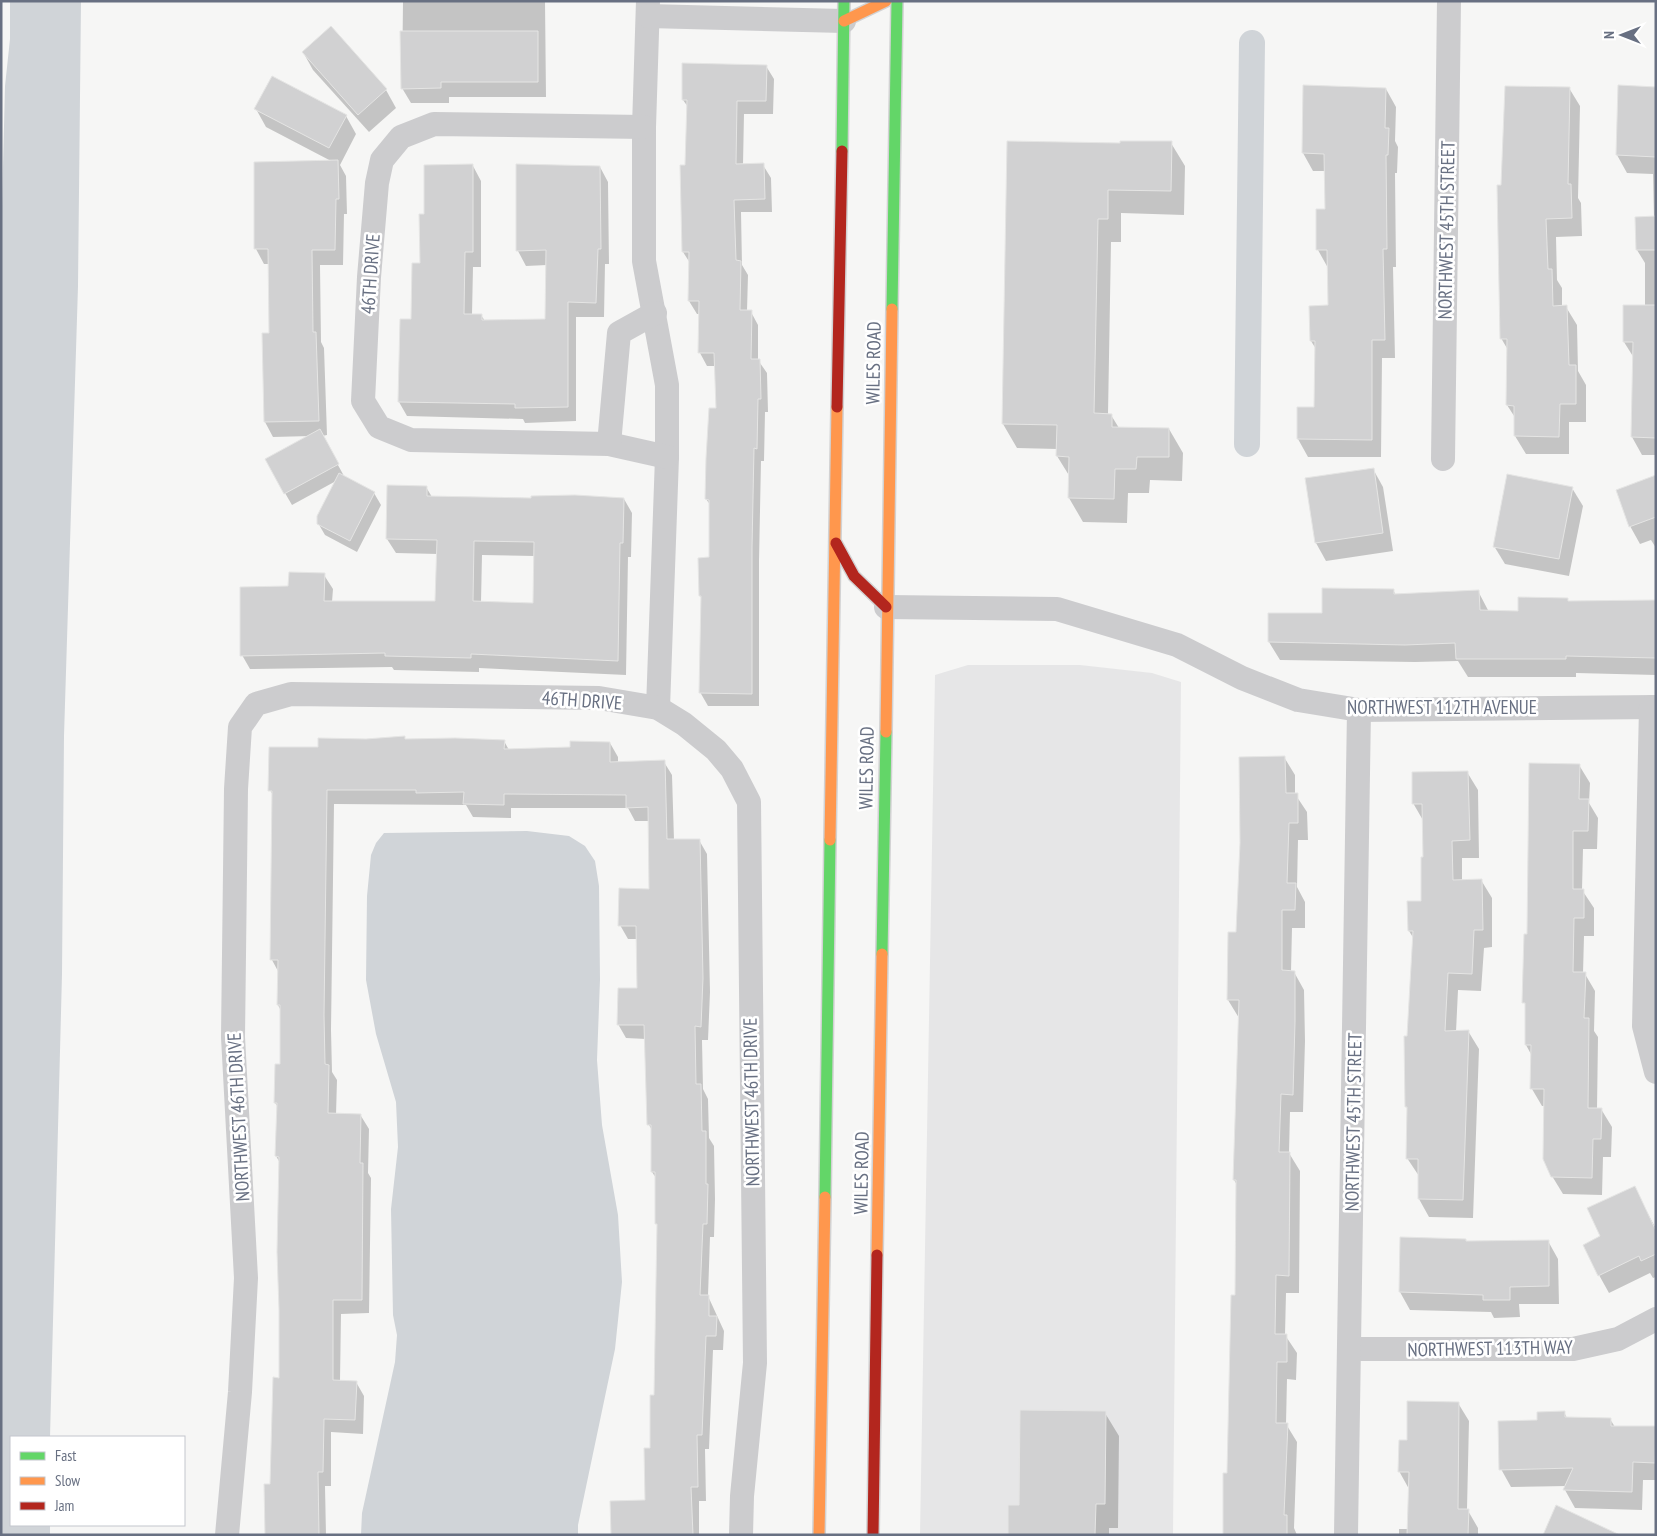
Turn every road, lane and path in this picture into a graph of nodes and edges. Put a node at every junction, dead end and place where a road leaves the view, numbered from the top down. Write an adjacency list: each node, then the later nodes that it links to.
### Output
1 (886, 1): 5 (main road)
2 (897, 1): 12 (main road, WILES ROAD)
3 (1450, 1): 10 (street, NORTHWEST 45TH STREET)
4 (648, 9): 5 (street); 6 (street)
5 (844, 11): 11 (main road, WILES ROAD)
6 (644, 127): 7 (street); 8 (street, 46TH DRIVE)
7 (655, 313): 8 (street); 9 (street)
8 (609, 444): 9 (street, 46TH DRIVE)
9 (667, 456): 15 (street)
10 (1443, 459)
11 (835, 542): 12 (main road); 22 (main road, WILES ROAD)
12 (886, 607): 16 (street, NORTHWEST 112TH AVENUE); 23 (main road, WILES ROAD)
13 (256, 704): 15 (street, 46TH DRIVE); 20 (street, NORTHWEST 46TH DRIVE)
14 (1653, 707): 16 (street, NORTHWEST 112TH AVENUE); 17 (street)
15 (658, 708): 21 (street, NORTHWEST 46TH DRIVE)
16 (1359, 710): 19 (street, NORTHWEST 45TH STREET)
17 (1656, 1072)
18 (1656, 1319): 19 (street, NORTHWEST 113TH WAY)
19 (1349, 1349): 24 (street, NORTHWEST 45TH STREET)
20 (226, 1535)
21 (741, 1535)
22 (819, 1535)
23 (873, 1535)
24 (1346, 1535)

